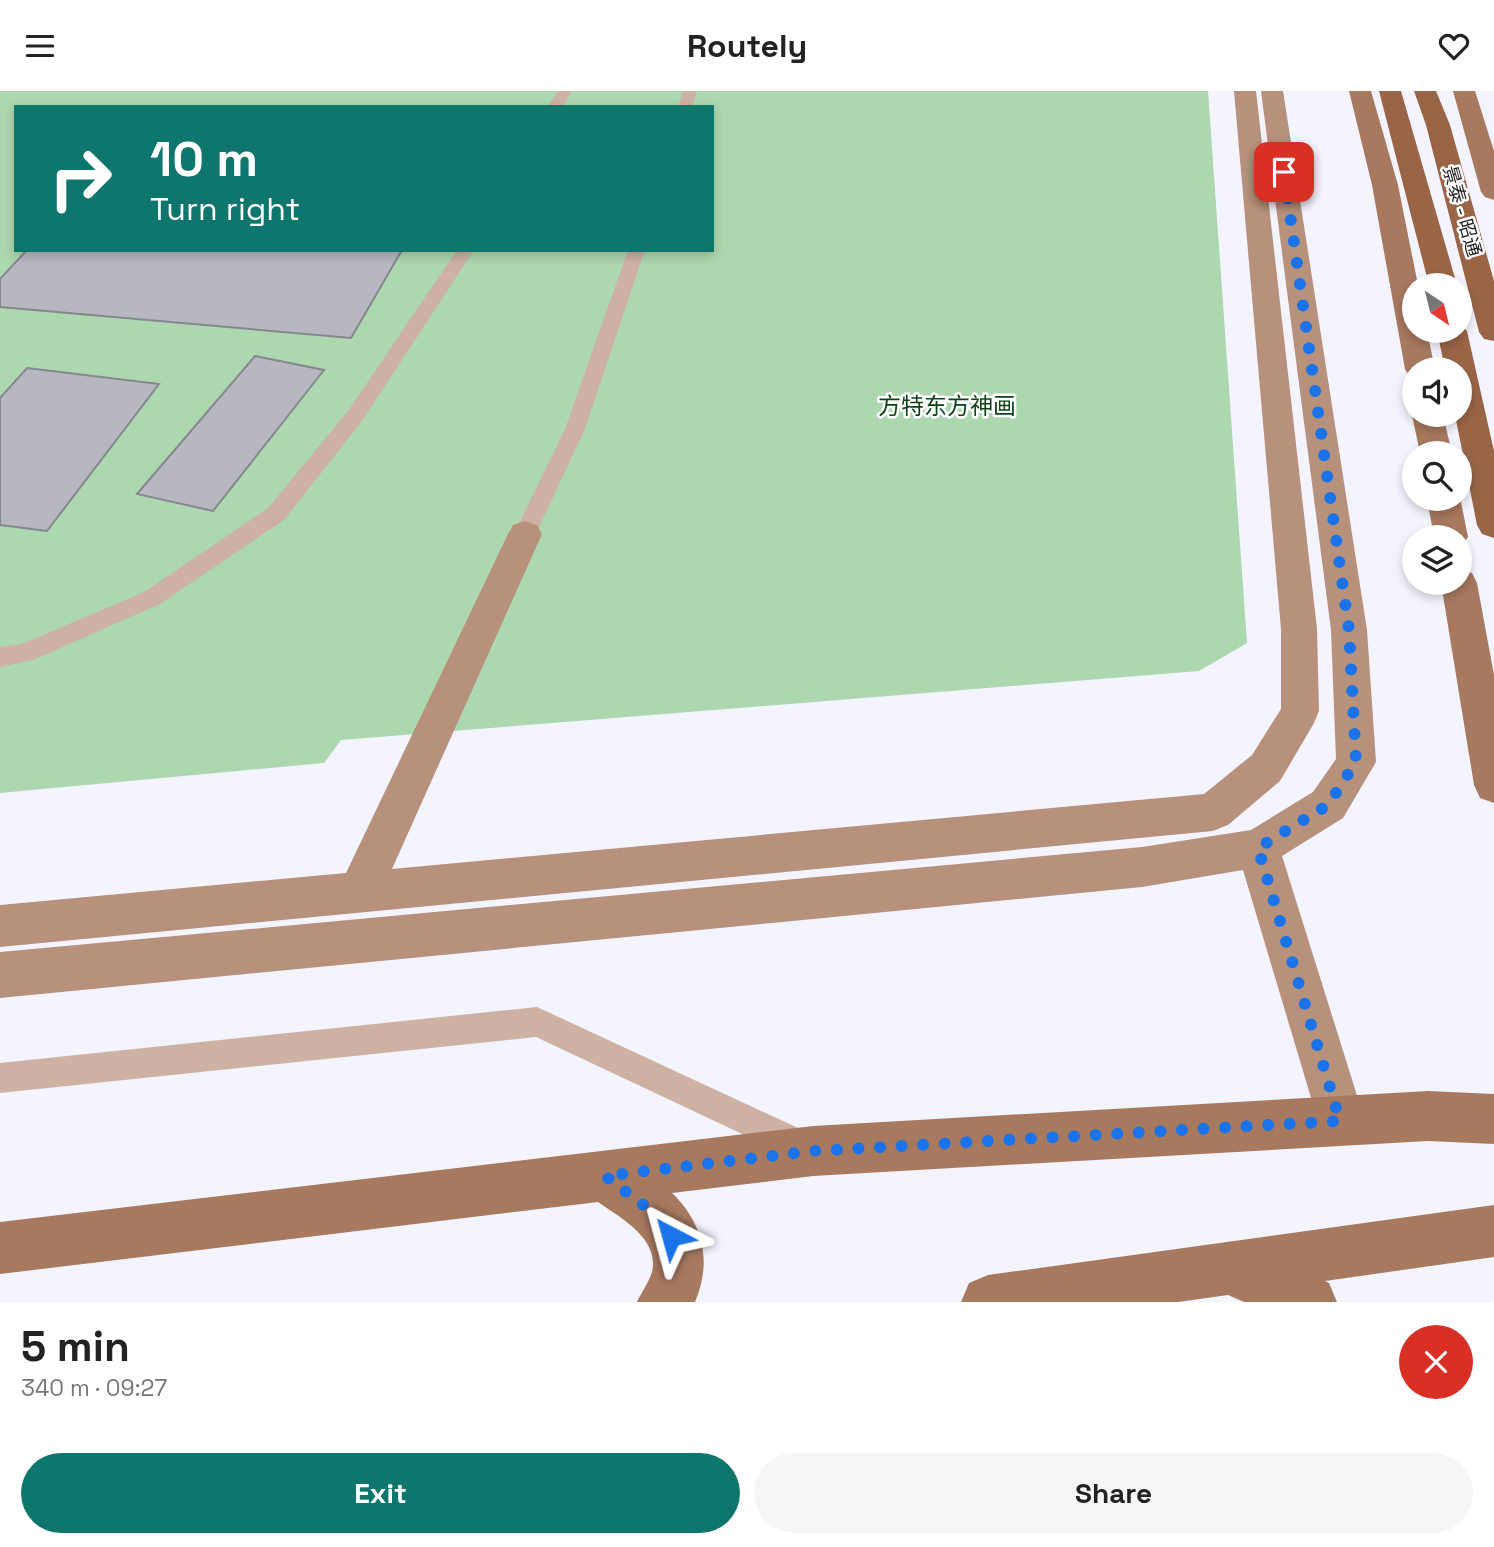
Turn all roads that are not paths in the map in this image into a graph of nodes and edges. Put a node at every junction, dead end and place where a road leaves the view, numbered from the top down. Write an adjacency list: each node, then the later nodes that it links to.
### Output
1 (1245, 91): 20 (street)
2 (1272, 91): 19 (street)
3 (1360, 91): 13 (main road)
4 (1390, 91): 10 (highway, 景泰 - 昭通)
5 (1426, 91): 11 (highway, 景泰 - 昭通)
6 (1464, 91): 7 (main road)
7 (1494, 192)
8 (465, 252): 17 (lane)
9 (636, 252): 15 (lane)
10 (1440, 273)
11 (1494, 332)
12 (1455, 343): 14 (highway)
13 (1418, 357)
14 (1494, 525)
15 (525, 534): 20 (street)
16 (1461, 595): 18 (main road)
17 (0, 657)
18 (1494, 785)
19 (1258, 848): 22 (street); 25 (street)
20 (359, 892): 21 (street)
21 (0, 926)
22 (0, 975)
23 (0, 1078): 26 (lane)
24 (1494, 1119): 25 (main road)
25 (1340, 1121): 26 (main road)
26 (813, 1151): 27 (main road)
27 (605, 1176): 29 (main road); 31 (main road)
28 (1494, 1231): 30 (main road)
29 (0, 1248)
30 (1227, 1268): 32 (main road); 33 (main road)
31 (664, 1302)
32 (988, 1302)
33 (1310, 1302)

